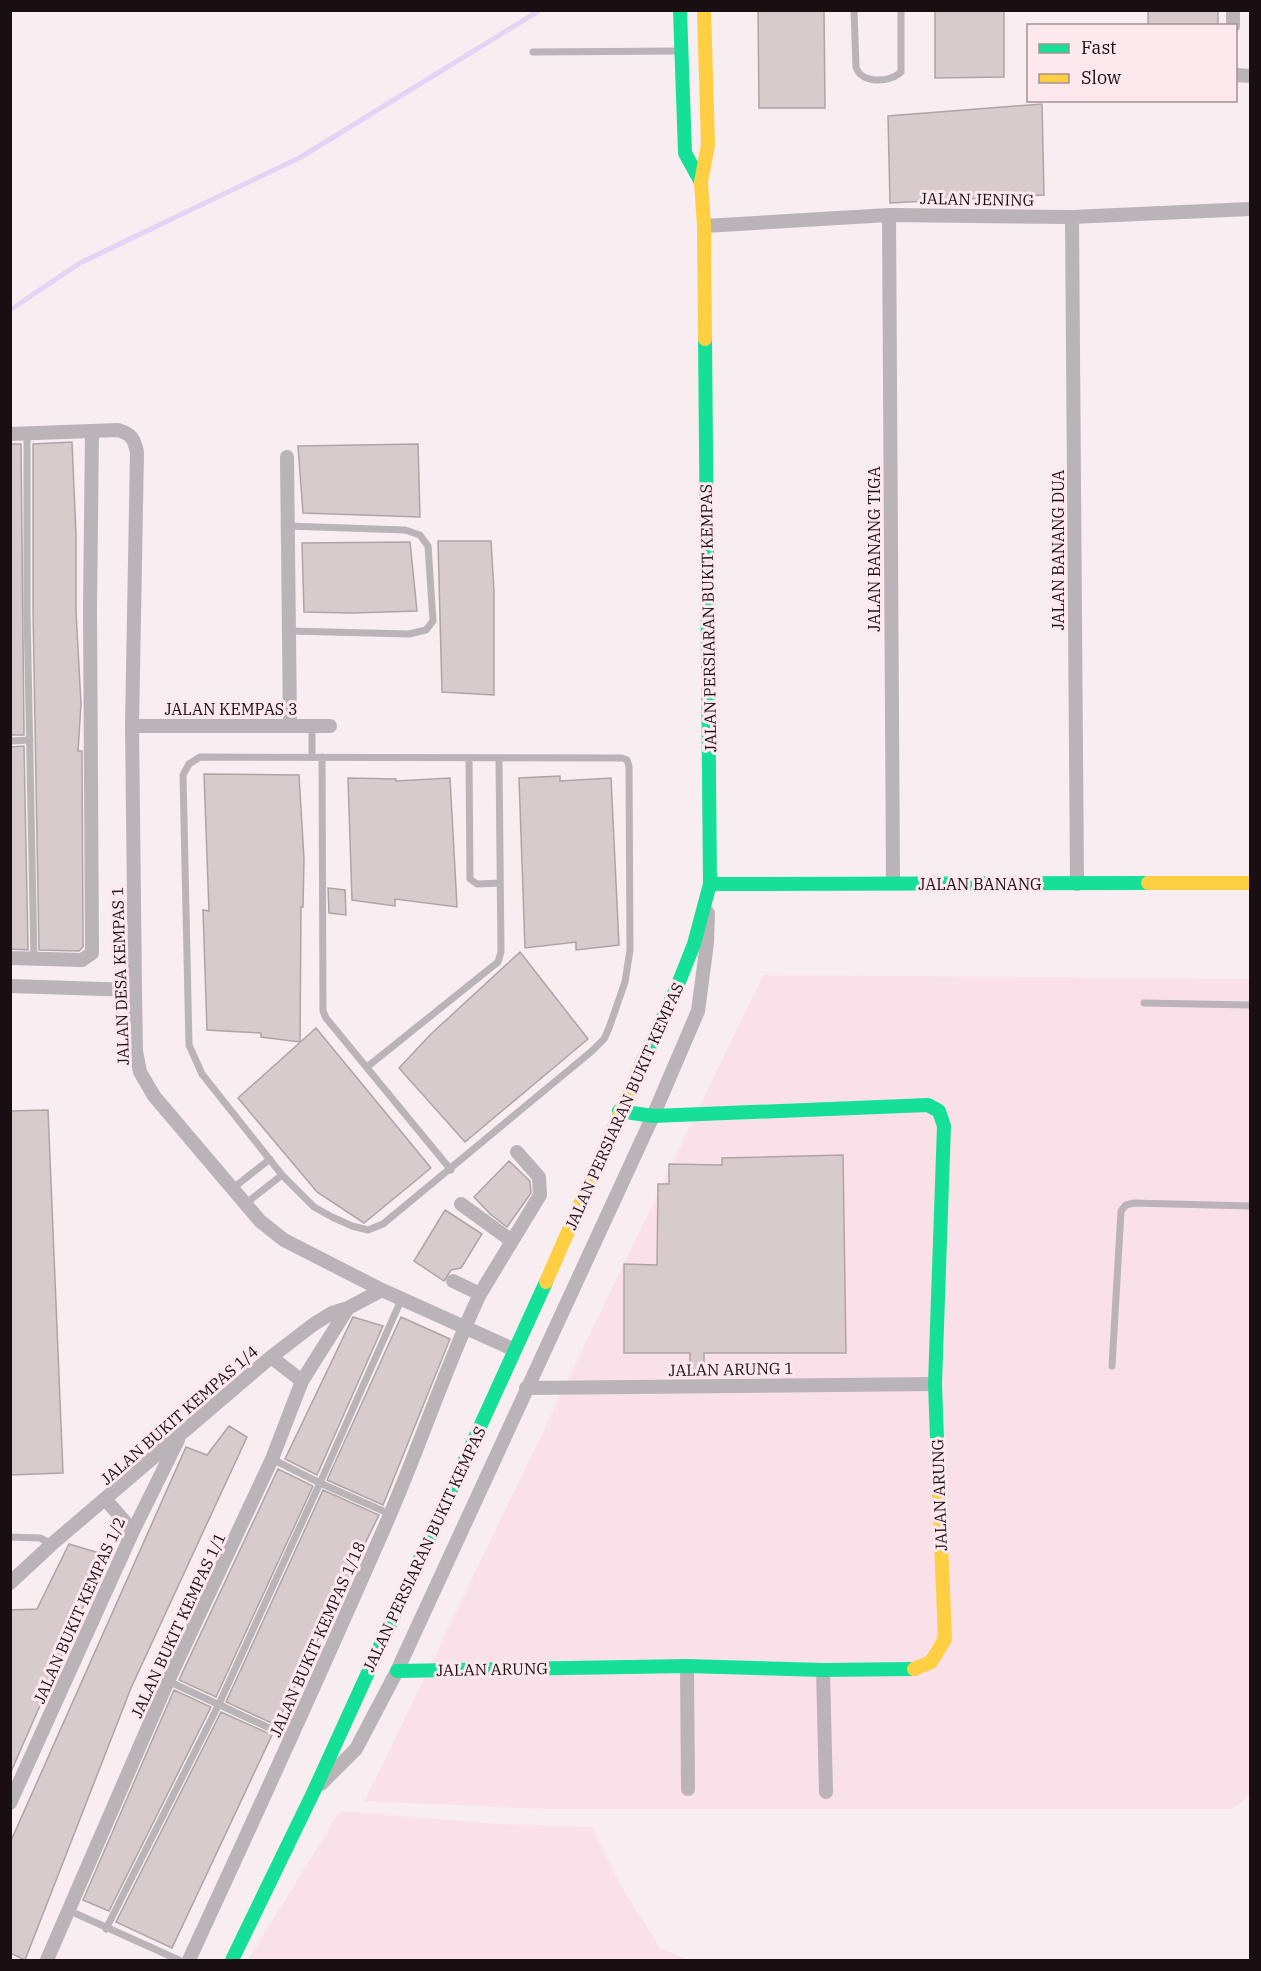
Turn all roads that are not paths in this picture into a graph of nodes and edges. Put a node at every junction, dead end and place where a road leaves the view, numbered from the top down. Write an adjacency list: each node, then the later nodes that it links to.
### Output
1 (680, 10): 5 (street, JALAN PERSIARAN BUKIT KEMPAS)
2 (704, 10): 7 (street, JALAN PERSIARAN BUKIT KEMPAS)
3 (854, 10): 4 (lane)
4 (901, 10)
5 (682, 51): 6 (lane); 7 (street, JALAN PERSIARAN BUKIT KEMPAS)
6 (533, 52)
7 (702, 182): 11 (street, JALAN PERSIARAN BUKIT KEMPAS)
8 (1251, 209): 10 (street, JALAN JENING)
9 (889, 214): 10 (street, JALAN JENING); 11 (street, JALAN JENING); 29 (street, JALAN BANANG TIGA)
10 (1072, 217): 32 (street, JALAN BANANG DUA)
11 (704, 226): 31 (street, JALAN PERSIARAN BUKIT KEMPAS)
12 (92, 431): 14 (street); 18 (street, JALAN DESA KEMPAS 1); 34 (street)
13 (10, 434): 14 (street)
14 (27, 434): 22 (lane)
15 (287, 457): 16 (street)
16 (287, 526): 17 (street); 17 (lane)
17 (289, 631): 19 (street)
18 (132, 726): 19 (street, JALAN KEMPAS 3); 36 (street, JALAN DESA KEMPAS 1)
19 (290, 726): 20 (street, JALAN KEMPAS 3)
20 (312, 726): 21 (street, JALAN KEMPAS 3); 24 (lane)
21 (330, 726)
22 (30, 740): 23 (lane); 34 (lane)
23 (10, 741)
24 (312, 757): 25 (lane); 43 (lane)
25 (322, 757): 26 (lane); 39 (lane)
26 (469, 758): 27 (lane); 28 (lane)
27 (499, 758): 28 (lane); 44 (lane)
28 (500, 883): 39 (lane)
29 (893, 883): 31 (street, JALAN BANANG); 32 (street, JALAN BANANG)
30 (1251, 883): 32 (street, JALAN BANANG)
31 (710, 884): 40 (street, JALAN PERSIARAN BUKIT KEMPAS); 41 (street)
32 (1077, 884)
33 (10, 958): 34 (street)
34 (34, 960)
35 (10, 986): 36 (street)
36 (135, 990): 46 (street, JALAN DESA KEMPAS 1)
37 (1144, 1003): 38 (lane)
38 (1251, 1005)
39 (368, 1067): 44 (lane)
40 (619, 1111): 41 (street, JALAN ARUNG); 57 (street, JALAN PERSIARAN BUKIT KEMPAS)
41 (653, 1116): 61 (street, JALAN ARUNG); 62 (street)
42 (517, 1152): 50 (street, JALAN BUKIT KEMPAS 1/18)
43 (270, 1160): 45 (lane); 46 (lane)
44 (451, 1170): 45 (lane)
45 (282, 1175): 47 (lane)
46 (232, 1189): 47 (street, JALAN DESA KEMPAS 1)
47 (245, 1204): 52 (street, JALAN DESA KEMPAS 1)
48 (461, 1204): 50 (street)
49 (1251, 1206): 59 (lane)
50 (512, 1241): 53 (street, JALAN BUKIT KEMPAS 1/18)
51 (453, 1281): 53 (street)
52 (382, 1290): 54 (street, JALAN DESA KEMPAS 1); 55 (street, JALAN BUKIT KEMPAS 1/4)
53 (480, 1293): 56 (street, JALAN BUKIT KEMPAS 1/18)
54 (402, 1298): 56 (street, JALAN DESA KEMPAS 1); 65 (lane)
55 (348, 1308): 58 (street, JALAN BUKIT KEMPAS 1/4); 60 (street, JALAN BUKIT KEMPAS 1/1)
56 (465, 1326): 57 (street, JALAN DESA KEMPAS 1); 67 (street, JALAN BUKIT KEMPAS 1/18)
57 (515, 1350): 79 (street, JALAN PERSIARAN BUKIT KEMPAS)
58 (271, 1357): 60 (street); 63 (street, JALAN BUKIT KEMPAS 1/4)
59 (1113, 1366)
60 (302, 1381): 64 (street, JALAN BUKIT KEMPAS 1/1)
61 (935, 1384): 62 (street, JALAN ARUNG 1); 73 (street, JALAN ARUNG)
62 (526, 1388): 74 (street)
63 (182, 1433): 66 (street, JALAN BUKIT KEMPAS 1/4); 68 (street, JALAN BUKIT KEMPAS 1/2)
64 (272, 1459): 65 (lane); 75 (street, JALAN BUKIT KEMPAS 1/1)
65 (320, 1483): 67 (lane); 76 (lane)
66 (106, 1500): 68 (street); 70 (street, JALAN BUKIT KEMPAS 1/4)
67 (390, 1514): 77 (street, JALAN BUKIT KEMPAS 1/18)
68 (133, 1531): 81 (street, JALAN BUKIT KEMPAS 1/2)
69 (10, 1537): 70 (lane)
70 (52, 1544): 71 (street, JALAN BUKIT KEMPAS 1/4)
71 (10, 1582)
72 (687, 1666): 73 (street, JALAN ARUNG); 74 (street, JALAN ARUNG); 78 (street)
73 (823, 1670): 80 (street)
74 (397, 1671): 79 (street)
75 (168, 1681): 76 (lane); 82 (street, JALAN BUKIT KEMPAS 1/1)
76 (219, 1704): 77 (lane); 83 (lane)
77 (291, 1738): 86 (street, JALAN BUKIT KEMPAS 1/18)
78 (688, 1790)
79 (314, 1791): 87 (street, JALAN PERSIARAN BUKIT KEMPAS)
80 (826, 1792)
81 (10, 1803)
82 (70, 1911): 83 (lane); 84 (street, JALAN BUKIT KEMPAS 1/1)
83 (106, 1929): 85 (lane)
84 (47, 1960)
85 (179, 1960)
86 (189, 1960)
87 (232, 1960)

